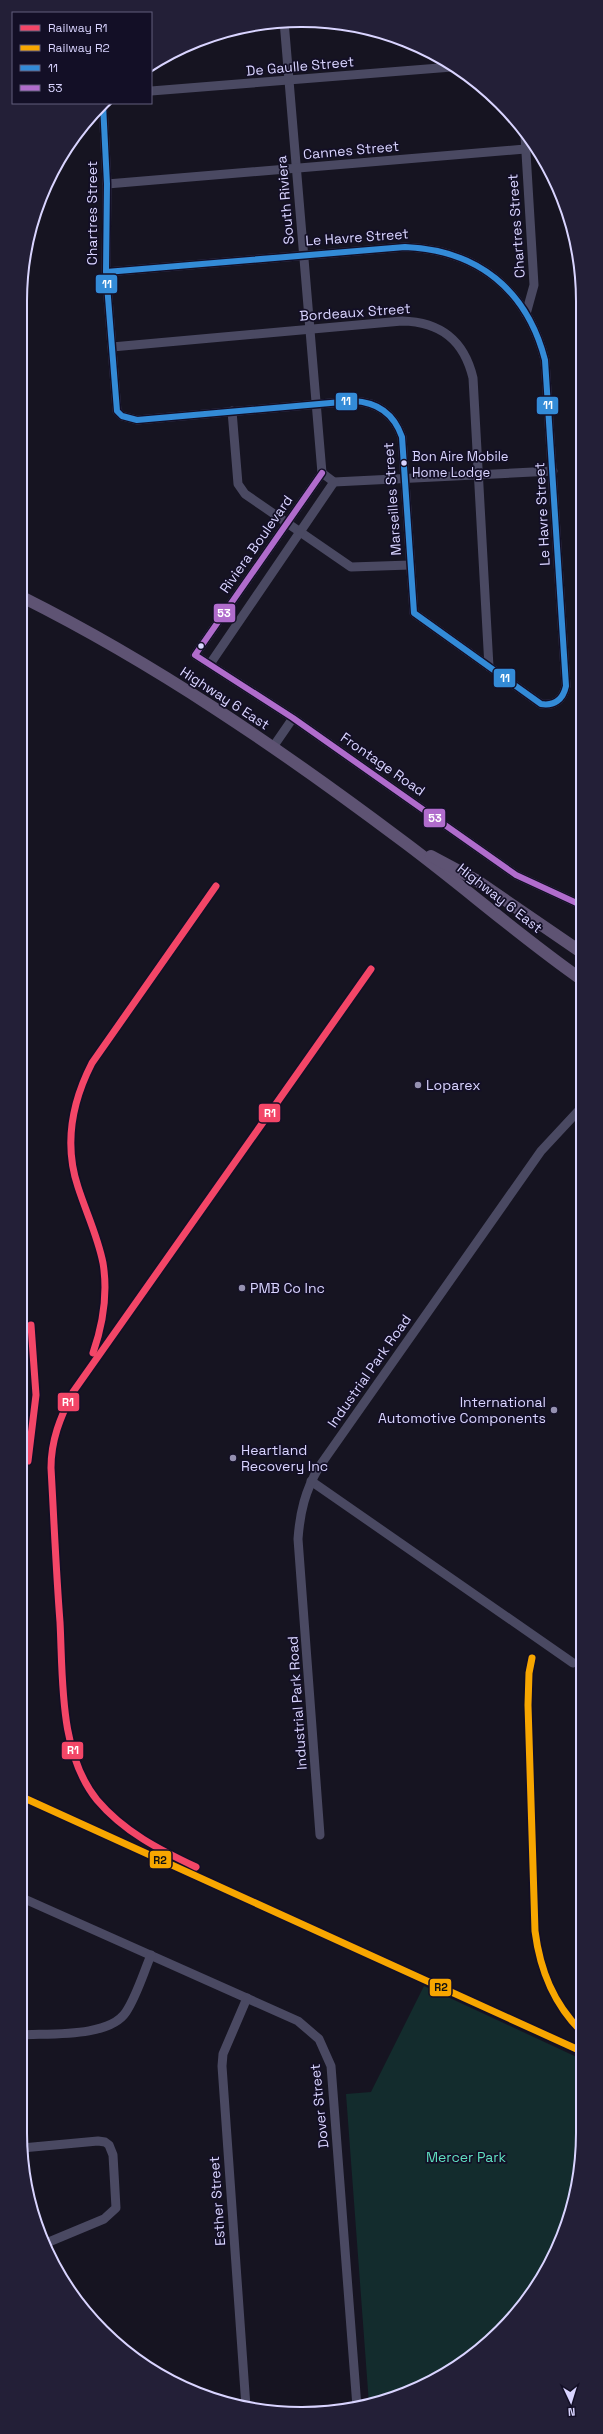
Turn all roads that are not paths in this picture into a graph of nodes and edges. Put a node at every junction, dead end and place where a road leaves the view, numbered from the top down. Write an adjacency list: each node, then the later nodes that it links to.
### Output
1 (285, 28): 3 (street, South Riviera)
2 (446, 68): 3 (street, De Gaulle Street)
3 (289, 81): 4 (street, De Gaulle Street); 8 (street, South Riviera)
4 (152, 92)
5 (103, 111): 9 (street, Chartres Street)
6 (524, 141): 7 (street, Chartres Street)
7 (525, 149): 8 (street, Cannes Street); 12 (street, Chartres Street)
8 (296, 168): 9 (street, Cannes Street); 10 (street, South Riviera)
9 (107, 184): 11 (street, Chartres Street)
10 (303, 255): 11 (street, Le Havre Street); 12 (street, Le Havre Street); 13 (street, South Riviera)
11 (106, 272): 14 (street, Chartres Street)
12 (526, 314): 18 (street, Le Havre Street)
13 (309, 328): 14 (street, Bordeaux Street); 15 (street, South Riviera); 20 (street, Bordeaux Street)
14 (112, 347): 17 (street, Chartres Street)
15 (315, 404): 16 (street, Marseilles Street); 19 (street, South Riviera); 21 (street, Marseilles Street)
16 (232, 411): 17 (street, Marseilles Street); 23 (street)
17 (122, 416)
18 (553, 472): 20 (street); 29 (street, Le Havre Street)
19 (322, 473): 22 (street); 23 (street, Riviera Boulevard)
20 (478, 475): 21 (street); 28 (street, Bordeaux Street)
21 (406, 479): 22 (street); 25 (street, Marseilles Street)
22 (334, 482): 24 (street, Riviera Boulevard)
23 (287, 523): 24 (street); 27 (street, Riviera Boulevard)
24 (300, 532): 25 (street); 27 (street, Riviera Boulevard)
25 (410, 565): 28 (street, Marseilles Street)
26 (27, 600): 31 (main road, Highway 6 East)
27 (210, 664): 30 (street, Riviera Boulevard)
28 (489, 667): 29 (street, Marseilles Street)
29 (557, 702)
30 (293, 718): 31 (street); 33 (street, Frontage Road)
31 (273, 747): 32 (main road, Highway 6 East)
32 (402, 840): 34 (main road, Highway 6 East); 35 (main road, Highway 6 East)
33 (576, 903)
34 (576, 949)
35 (576, 975)
36 (576, 1113): 37 (street, Industrial Park Road)
37 (311, 1481): 38 (street); 39 (street, Industrial Park Road)
38 (573, 1663)
39 (320, 1835)
40 (27, 1900): 41 (street, Dover Street)
41 (151, 1955): 42 (street, Dover Street); 43 (street)
42 (247, 1998): 46 (street, Esther Street); 47 (street, Dover Street)
43 (27, 2035)
44 (28, 2147): 45 (street)
45 (50, 2242)
46 (246, 2401)
47 (357, 2402)

